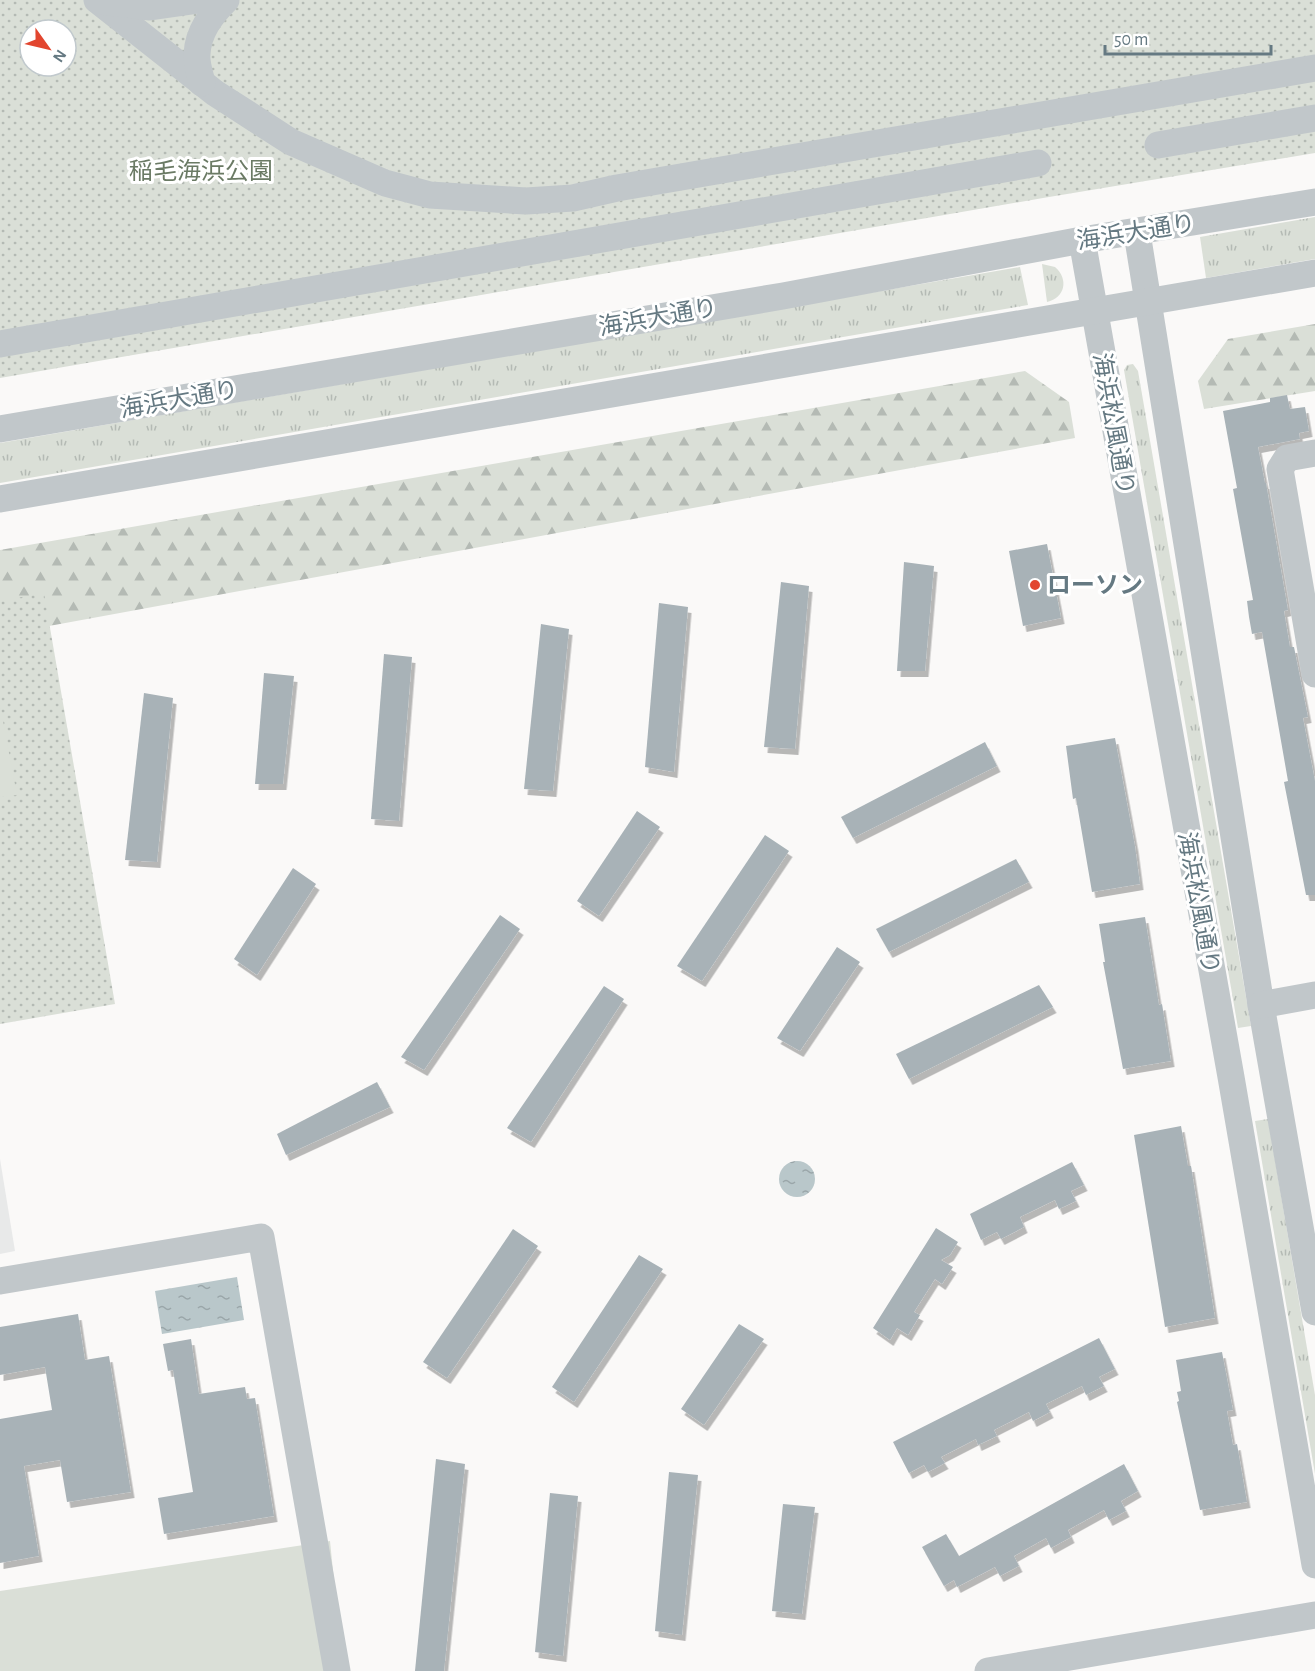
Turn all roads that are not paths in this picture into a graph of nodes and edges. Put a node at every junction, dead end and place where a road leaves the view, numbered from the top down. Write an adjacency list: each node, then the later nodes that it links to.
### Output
1 (199, 0): 3 (street)
2 (226, 0): 5 (street)
3 (98, 1): 5 (street)
4 (1315, 68): 5 (street)
5 (202, 83)
6 (1315, 118): 7 (street)
7 (1158, 145)
8 (1038, 163): 15 (street)
9 (1315, 202): 10 (street, 海浜大通り)
10 (1137, 233): 11 (street, 海浜大通り); 13 (street, 海浜松風通り)
11 (1082, 240): 14 (street, 海浜松風通り); 16 (street, 海浜大通り)
12 (1315, 273): 13 (street)
13 (1148, 302): 14 (street); 22 (street, 海浜松風通り)
14 (1094, 311): 18 (street); 24 (street, 海浜松風通り)
15 (0, 344)
16 (0, 429)
17 (1315, 453): 19 (street)
18 (0, 499)
19 (1305, 557): 20 (street)
20 (1315, 674)
21 (1315, 995): 22 (street)
22 (1261, 1005): 23 (street, 海浜松風通り)
23 (1273, 1070): 24 (street); 26 (street, 海浜松風通り)
24 (1231, 1077): 27 (street, 海浜松風通り)
25 (0, 1281): 29 (street)
26 (1315, 1312)
27 (1315, 1565)
28 (1315, 1615): 30 (street)
29 (338, 1671)
30 (988, 1671)

